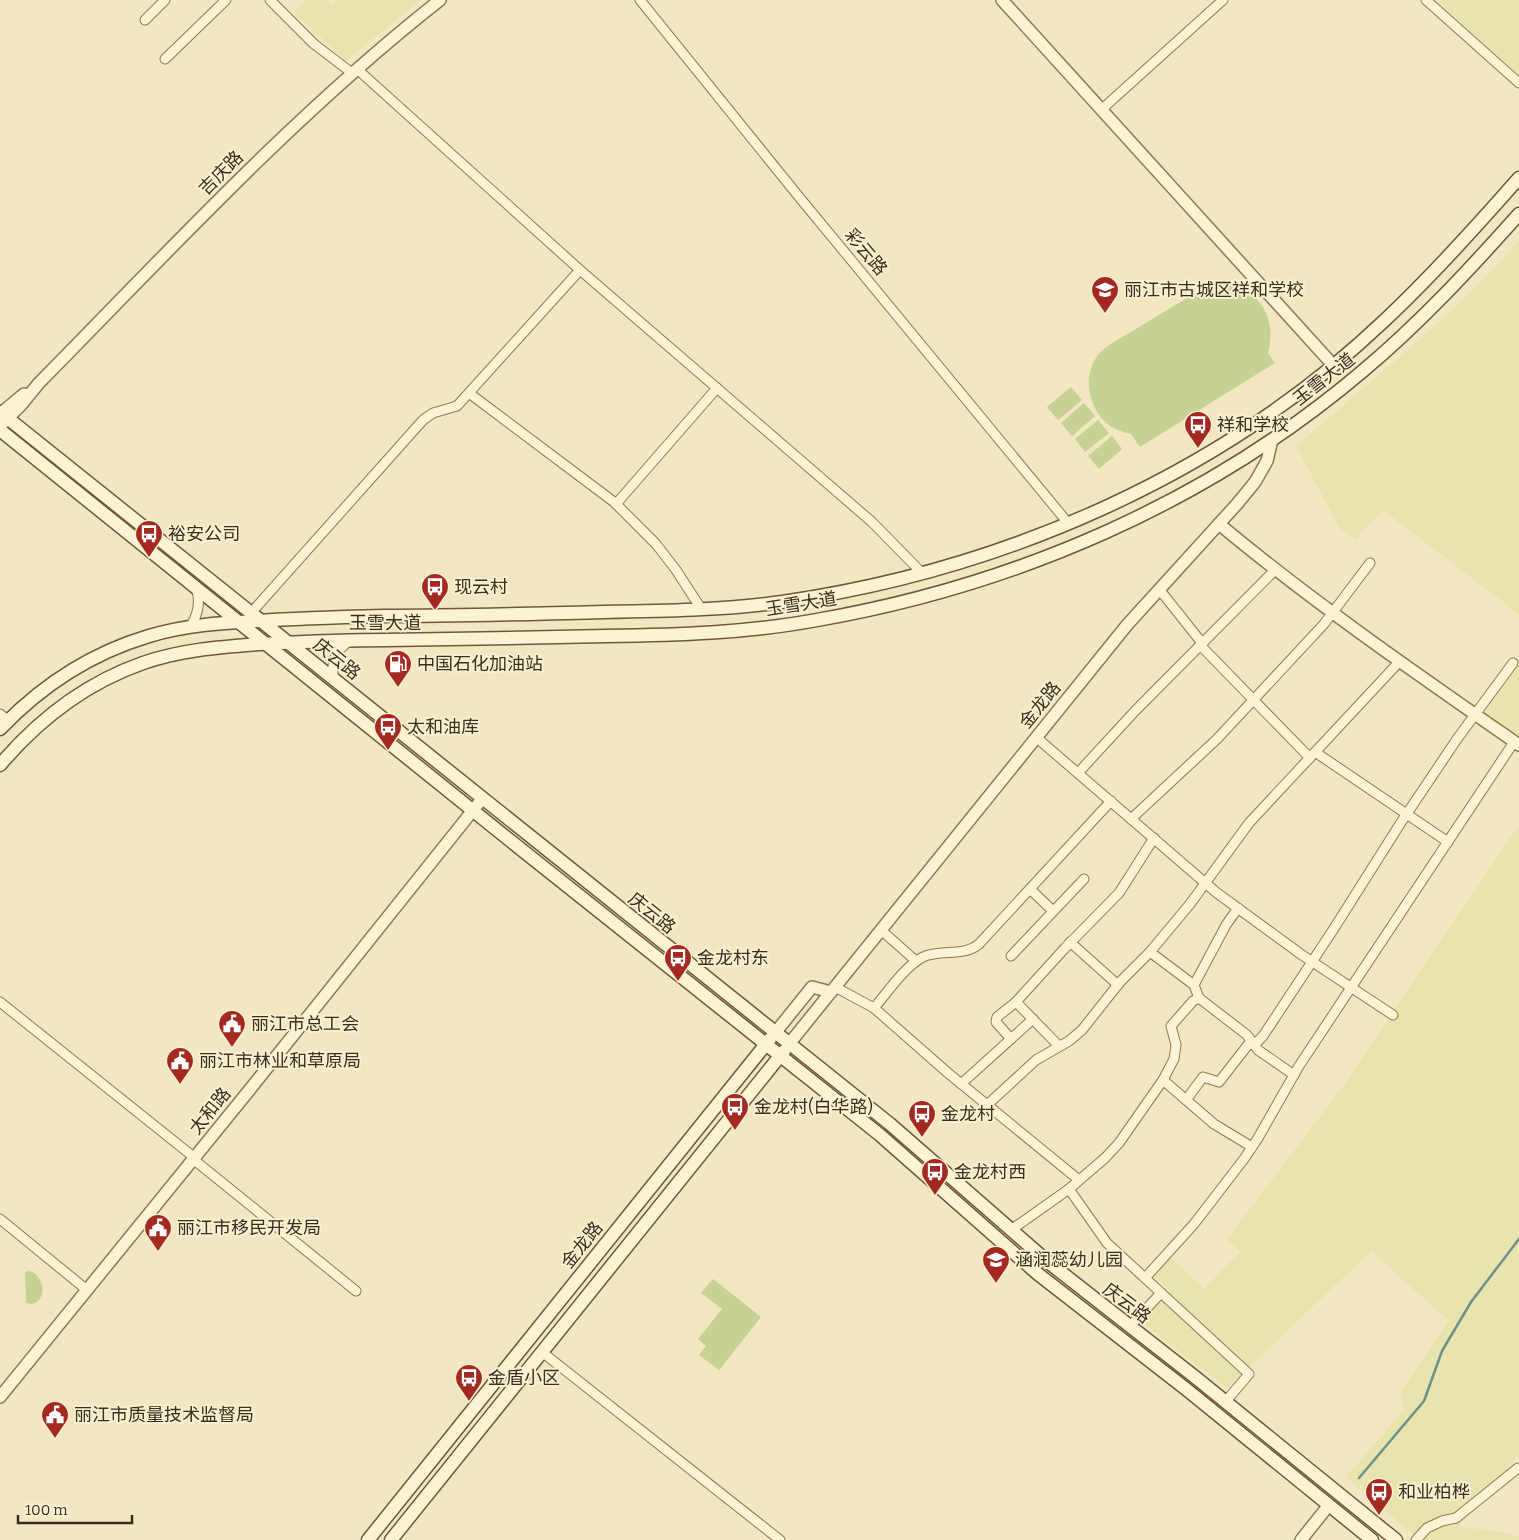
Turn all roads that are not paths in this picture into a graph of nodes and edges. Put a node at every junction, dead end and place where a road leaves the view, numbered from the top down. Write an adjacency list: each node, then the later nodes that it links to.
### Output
1 (165, 0): 9 (street)
2 (226, 0): 10 (street)
3 (270, 0): 11 (street)
4 (440, 0): 11 (street, 吉庆路)
5 (640, 0): 24 (street, 彩云路)
6 (1002, 0): 13 (street)
7 (1223, 0): 13 (street)
8 (1427, 1): 12 (street)
9 (145, 20)
10 (165, 59)
11 (354, 71): 16 (street); 20 (street, 吉庆路)
12 (1519, 83)
13 (1102, 110): 17 (street)
14 (1519, 178): 17 (main road, 玉雪大道)
15 (1519, 214): 22 (main road, 玉雪大道)
16 (580, 270): 18 (street); 19 (street)
17 (1333, 365): 24 (main road, 玉雪大道)
18 (717, 388): 23 (street); 28 (street)
19 (469, 393): 23 (street); 33 (street)
20 (2, 417): 33 (main road, 庆云路)
21 (0, 430): 29 (main road, 庆云路)
22 (1272, 440): 25 (street, 金龙路); 36 (main road, 玉雪大道)
23 (616, 504): 31 (street)
24 (1068, 523): 28 (main road, 玉雪大道)
25 (1219, 524): 27 (street); 30 (street, 金龙路)
26 (1370, 563): 32 (street)
27 (1275, 570): 32 (street); 39 (street)
28 (922, 573): 31 (main road, 玉雪大道)
29 (196, 588): 34 (main road, 庆云路); 35 (street)
30 (1159, 589): 39 (street); 46 (street, 金龙路)
31 (702, 610): 33 (main road, 玉雪大道)
32 (1333, 613): 40 (street); 43 (street)
33 (256, 617): 34 (main road, 玉雪大道); 37 (main road, 庆云路)
34 (238, 622): 35 (main road, 玉雪大道); 38 (main road, 庆云路)
35 (190, 627): 45 (main road, 玉雪大道)
36 (351, 640): 37 (main road, 玉雪大道); 42 (street)
37 (288, 643): 38 (main road, 玉雪大道); 42 (main road, 庆云路)
38 (265, 644): 49 (main road, 玉雪大道); 53 (main road, 庆云路)
39 (1201, 644): 43 (street); 50 (street)
40 (1400, 662): 44 (street); 48 (street)
41 (1513, 663): 44 (street)
42 (334, 679): 51 (main road, 庆云路)
43 (1254, 700): 48 (street); 55 (street)
44 (1475, 715): 47 (street); 54 (street)
45 (3, 721)
46 (1037, 738): 50 (street); 63 (street, 金龙路)
47 (1516, 743): 57 (street)
48 (1313, 755): 54 (street); 59 (street)
49 (0, 765)
50 (1078, 773): 52 (street)
51 (482, 799): 53 (street, 太和路); 79 (main road, 庆云路)
52 (1111, 801): 55 (street); 60 (street)
53 (473, 811): 83 (main road, 庆云路); 92 (street, 太和路)
54 (1407, 814): 57 (street); 68 (street)
55 (1131, 819): 56 (street)
56 (1154, 838): 59 (street); 64 (street)
57 (1448, 842): 71 (street)
58 (1084, 880): 62 (street)
59 (1205, 882): 61 (street); 65 (street)
60 (1030, 889): 62 (street); 67 (street)
61 (1238, 908): 68 (street); 70 (street)
62 (1054, 911): 66 (street)
63 (882, 930): 67 (street); 72 (street, 金龙路)
64 (1070, 942): 69 (street); 75 (street)
65 (1150, 952): 69 (street); 70 (street)
66 (1011, 956)
67 (916, 961): 76 (street)
68 (1312, 962): 71 (street); 81 (street)
69 (1118, 985): 84 (street)
70 (1194, 985): 73 (street)
71 (1352, 988): 77 (street); 86 (street)
72 (833, 989): 76 (street); 79 (street, 金龙路); 82 (street, 金龙路)
73 (1199, 998): 81 (street); 87 (street)
74 (0, 1002): 92 (street)
75 (1016, 1002): 78 (street); 80 (street)
76 (874, 1008): 88 (street)
77 (1393, 1015)
78 (1033, 1019): 80 (street); 84 (street)
79 (775, 1033): 82 (main road, 庆云路); 83 (main road, 金龙路)
80 (1011, 1039): 88 (street)
81 (1253, 1043): 86 (street); 89 (street)
82 (789, 1044): 85 (main road, 金龙路); 96 (main road, 庆云路)
83 (765, 1045): 85 (main road, 庆云路); 107 (main road, 金龙路)
84 (1059, 1046): 90 (street)
85 (779, 1056): 102 (main road, 金龙路); 106 (main road, 庆云路)
86 (1294, 1075): 91 (street)
87 (1163, 1080): 89 (street); 93 (street)
88 (961, 1084): 90 (street)
89 (1186, 1100): 91 (street)
90 (987, 1105): 93 (street)
91 (1252, 1147): 97 (street)
92 (194, 1158): 98 (street, 太和路); 99 (street)
93 (1079, 1180): 94 (street)
94 (1068, 1189): 96 (street); 97 (street)
95 (0, 1219): 98 (street)
96 (1011, 1230): 101 (main road, 庆云路)
97 (1145, 1278): 100 (street)
98 (87, 1290): 103 (street, 太和路)
99 (356, 1291)
100 (1161, 1292): 101 (street); 104 (street)
101 (1130, 1326): 104 (main road, 庆云路)
102 (542, 1352): 108 (main road, 金龙路); 109 (street)
103 (0, 1397)
104 (1226, 1401): 112 (main road, 庆云路)
105 (1518, 1468): 113 (street)
106 (1329, 1505): 110 (street); 111 (main road, 庆云路)
107 (368, 1540)
108 (391, 1540)
109 (780, 1540)
110 (1302, 1540)
111 (1372, 1540)
112 (1396, 1540)
113 (1416, 1540)

